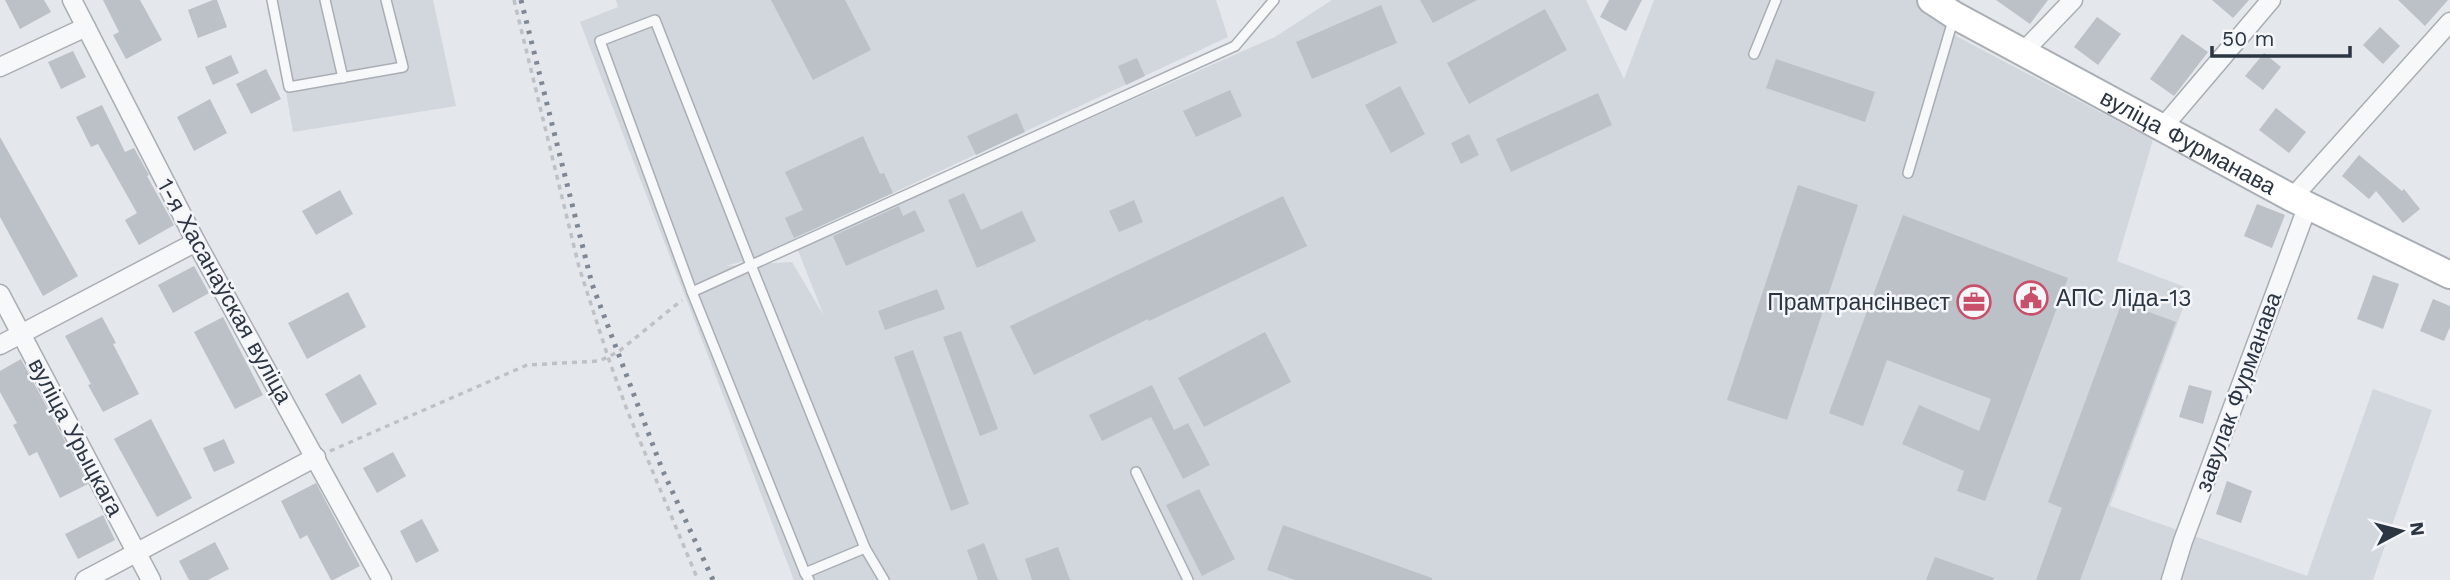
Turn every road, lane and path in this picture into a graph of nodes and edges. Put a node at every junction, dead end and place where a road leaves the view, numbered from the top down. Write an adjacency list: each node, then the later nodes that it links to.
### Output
1 (72, 0): 13 (street, 1-я Хасанаўская вуліца)
2 (272, 0): 17 (lane)
3 (325, 0): 17 (lane)
4 (386, 0): 17 (lane)
5 (514, 0): 28 (path)
6 (1274, 0): 22 (lane)
7 (1776, 0): 15 (lane)
8 (1931, 0): 11 (street, вуліца Фурманава)
9 (2073, 0): 14 (street)
10 (2271, 0): 18 (street)
11 (1954, 15): 14 (street, вуліца Фурманава); 19 (lane)
12 (2450, 22): 20 (street)
13 (86, 27): 16 (street); 21 (street, 1-я Хасанаўская вуліца)
14 (2023, 52): 18 (street, вуліца Фурманава)
15 (1754, 54)
16 (0, 67)
17 (344, 78)
18 (2163, 127): 20 (street, вуліца Фурманава)
19 (1908, 173)
20 (2300, 202): 23 (street, вуліца Фурманава); 40 (street, завулак Фурманава)
21 (196, 242): 26 (street); 29 (street, 1-я Хасанаўская вуліца)
22 (751, 265): 24 (lane); 24 (lane); 31 (lane)
23 (2450, 275)
24 (692, 292): 28 (path); 33 (lane)
25 (0, 294): 26 (street, вуліца Урыцкага)
26 (21, 334): 27 (street); 32 (street, вуліца Урыцкага)
27 (0, 345)
28 (608, 357): 29 (path); 37 (path)
29 (316, 457): 32 (street); 36 (street, 1-я Хасанаўская вуліца)
30 (1136, 472): 39 (lane)
31 (865, 548): 33 (lane); 38 (lane)
32 (137, 553): 34 (street); 35 (street, вуліца Урыцкага)
33 (807, 577)
34 (85, 580)
35 (151, 580)
36 (382, 580)
37 (698, 580)
38 (884, 580)
39 (1188, 580)
40 (2171, 580)

